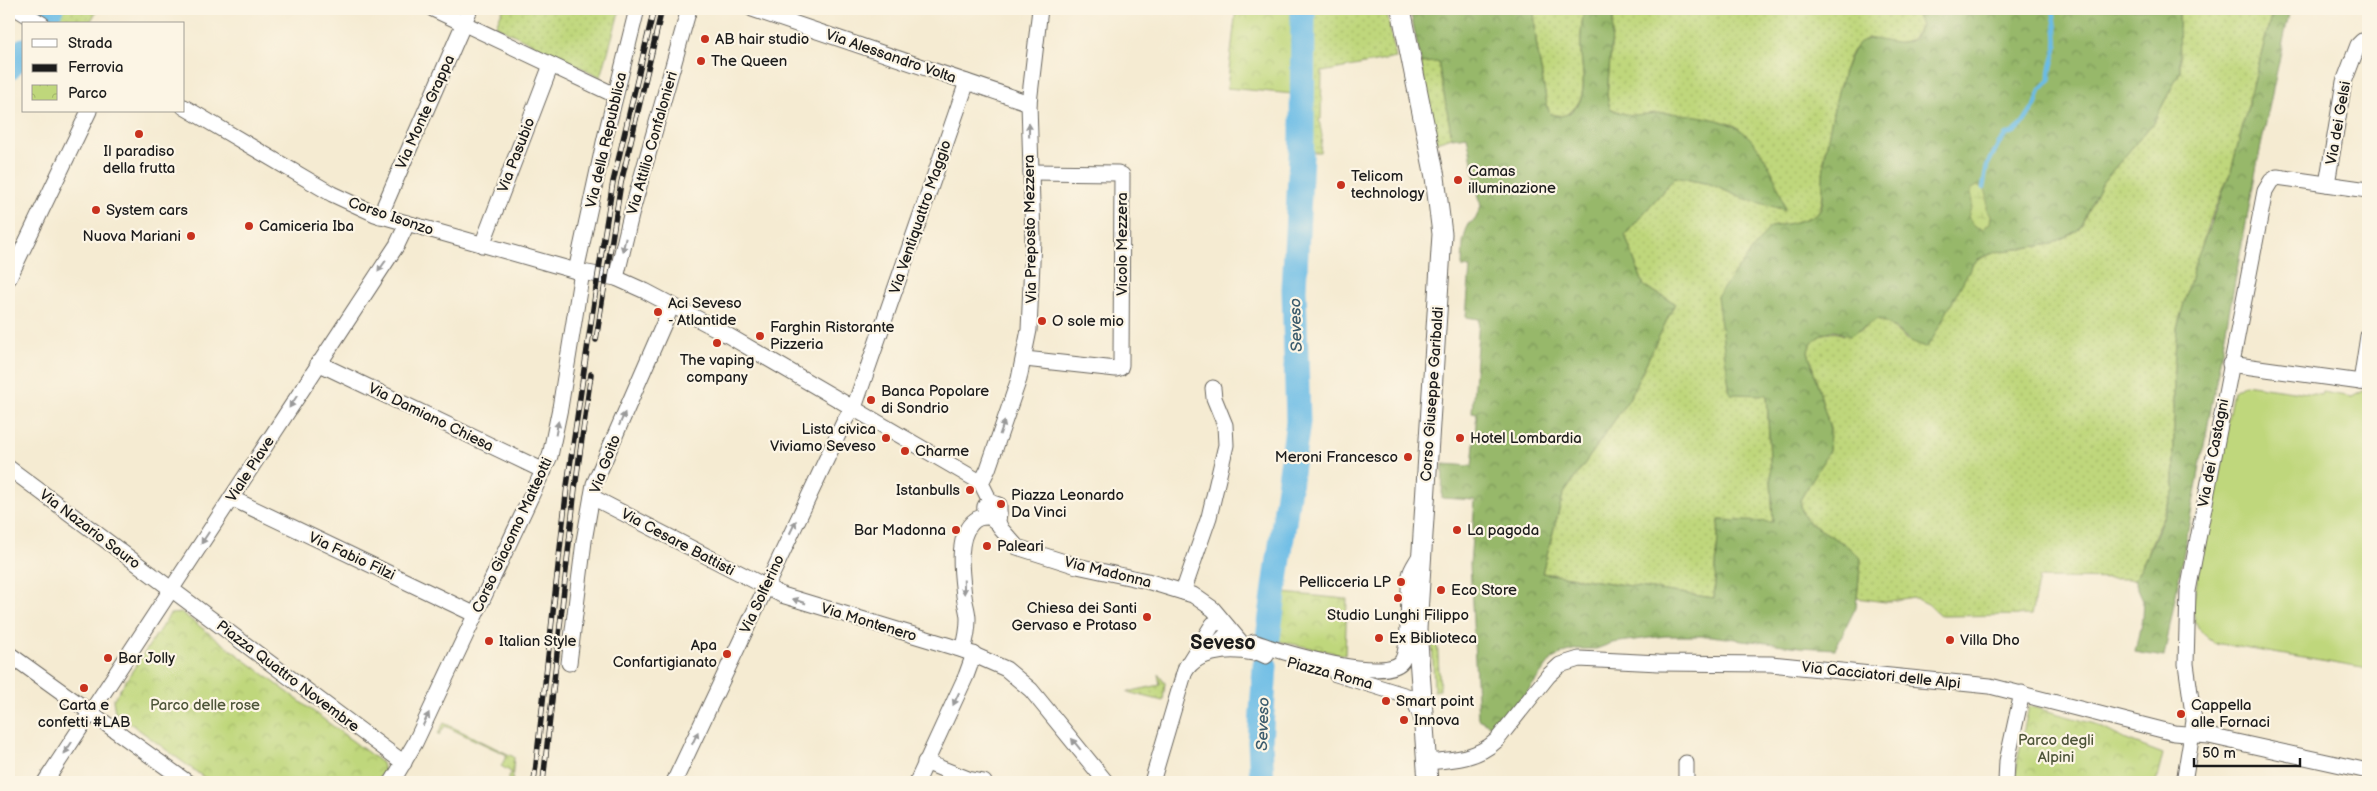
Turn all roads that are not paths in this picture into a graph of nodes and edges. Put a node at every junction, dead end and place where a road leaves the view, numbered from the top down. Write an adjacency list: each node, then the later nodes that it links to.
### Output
1 (17, 9): 9 (street)
2 (433, 9): 10 (street)
3 (470, 9): 10 (street, Via Monte Grappa)
4 (637, 9): 14 (street, Via della Repubblica)
5 (689, 9): 26 (street, Via Attilio Confalonieri, one-way to 26)
6 (752, 9): 13 (street, Via Alessandro Volta)
7 (1040, 9): 15 (street, Via Preposto Mezzera)
8 (1401, 9): 40 (main road, Corso Giuseppe Garibaldi)
9 (36, 20)
10 (464, 23): 12 (street); 21 (street, Via Monte Grappa)
11 (2368, 41): 19 (street, Via dei Gelsi)
12 (551, 66): 14 (street); 23 (street, Via Pasubio)
13 (967, 82): 15 (street, Via Alessandro Volta); 34 (street, Via Ventiquattro Maggio)
14 (615, 95): 24 (street, Via della Repubblica)
15 (1029, 103): 18 (street, Via Preposto Mezzera, one-way to 15)
16 (185, 108): 21 (street, Corso Isonzo)
17 (89, 112): 25 (street)
18 (1031, 172): 29 (street, Via Preposto Mezzera); 29 (street, Vicolo Mezzera)
19 (2327, 184): 20 (street); 31 (street, Via dei Castagni)
20 (2368, 190)
21 (380, 216): 22 (street, Corso Isonzo)
22 (406, 224): 23 (street, Corso Isonzo); 30 (street, Viale Piave, one-way to 30)
23 (482, 245): 24 (street, Corso Isonzo)
24 (579, 271): 26 (street, Corso Isonzo); 36 (street, Corso Giacomo Matteotti, one-way to 24)
25 (9, 278)
26 (616, 278): 27 (street, Corso Isonzo)
27 (672, 305): 34 (street, Corso Isonzo); 37 (street, Via Goito, one-way to 27)
28 (2368, 336): 32 (street)
29 (1025, 359): 39 (street, Via Preposto Mezzera, one-way to 29)
30 (318, 363): 36 (street, Via Damiano Chiesa); 38 (street, Viale Piave, one-way to 38)
31 (2230, 364): 32 (street); 58 (street, Via dei Castagni)
32 (2365, 382)
33 (1213, 388): 43 (street)
34 (852, 408): 39 (street, Corso Isonzo); 41 (street, Via Solferino, one-way to 34)
35 (9, 468): 42 (street, Via Nazario Sauro)
36 (544, 471): 45 (street, Corso Giacomo Matteotti)
37 (592, 497): 41 (street, Via Cesare Battisti); 51 (street, Via Goito)
38 (231, 498): 42 (street, Viale Piave, one-way to 42); 45 (street, Via Fabio Filzi)
39 (989, 499): 43 (street, Via Madonna); 48 (street, one-way to 48)
40 (1422, 547): 52 (street, Piazza Roma); 53 (main road, Corso Giuseppe Garibaldi)
41 (765, 587): 48 (street, Via Montenero, one-way to 41); 67 (street, Via Solferino, one-way to 41)
42 (171, 590): 56 (street, Viale Piave); 61 (street, Piazza Quattro Novembre)
43 (1183, 592): 44 (street, Via Madonna)
44 (1200, 599): 46 (street); 50 (street)
45 (474, 614): 61 (street, Corso Giacomo Matteotti, one-way to 45)
46 (1230, 629): 47 (street); 50 (street)
47 (1266, 651): 50 (street); 52 (street, Piazza Roma); 54 (street, Piazza Roma)
48 (968, 652): 59 (street, one-way to 59); 70 (street, Via Montenero, one-way to 48)
49 (9, 654): 56 (street)
50 (1198, 655): 71 (street)
51 (569, 662)
52 (1394, 668): 53 (street, Piazza Roma)
53 (1419, 678): 54 (street, Piazza Roma); 57 (main road, Corso Giuseppe Garibaldi)
54 (1394, 690): 57 (street, Piazza Roma)
55 (2022, 693): 58 (street, Via Cacciatori delle Alpi); 60 (street, Via Cacciatori delle Alpi); 74 (street)
56 (90, 713): 64 (street, Viale Piave, one-way to 64); 65 (street)
57 (1422, 721): 60 (main road, Corso Giuseppe Garibaldi)
58 (2193, 735): 63 (street, Via Cacciatori delle Alpi); 75 (street, Via dei Castagni)
59 (925, 762): 68 (street); 69 (street)
60 (1426, 762): 72 (main road, Corso Giuseppe Garibaldi)
61 (404, 763): 66 (street, Corso Giacomo Matteotti)
62 (1686, 763): 73 (street)
63 (2368, 772)
64 (45, 782)
65 (187, 782)
66 (392, 782)
67 (674, 782)
68 (917, 782)
69 (984, 782)
70 (1106, 782)
71 (1152, 782)
72 (1428, 782)
73 (1686, 782)
74 (2006, 782)
75 (2184, 782)

